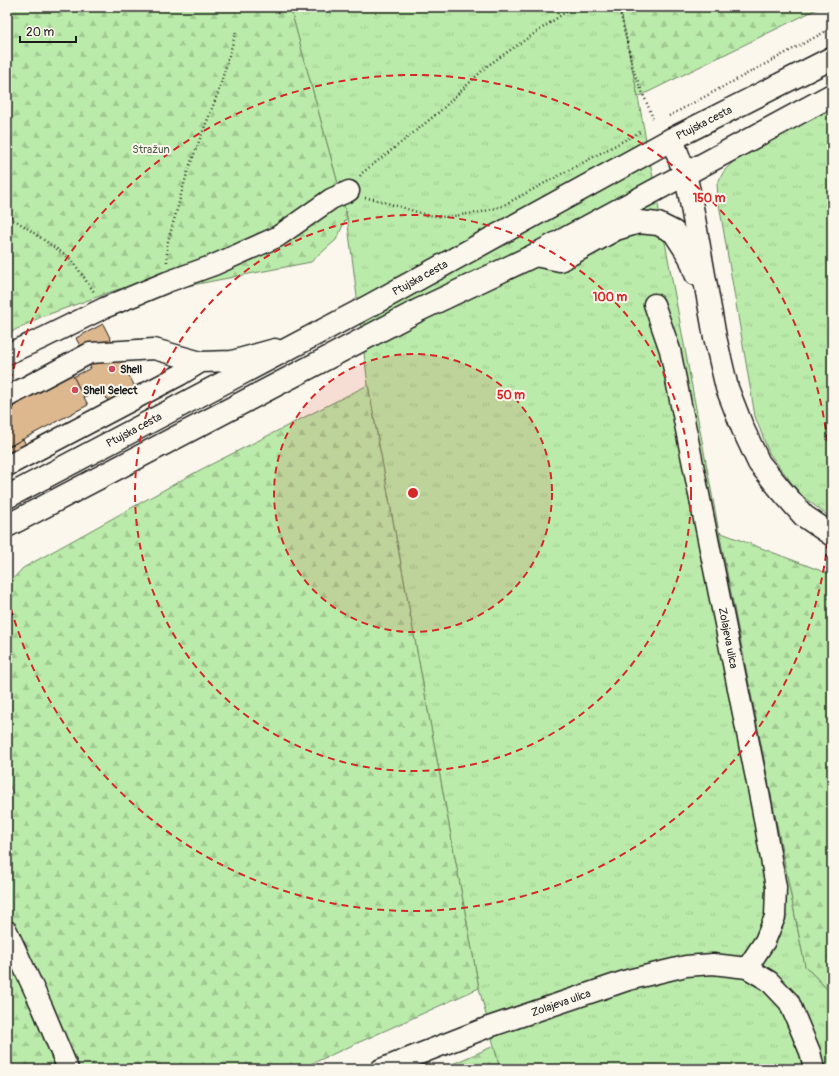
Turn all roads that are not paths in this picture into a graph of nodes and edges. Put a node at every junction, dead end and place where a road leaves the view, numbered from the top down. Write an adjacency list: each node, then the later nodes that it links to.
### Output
1 (832, 58): 3 (main road, Ptujska cesta)
2 (832, 95): 4 (main road)
3 (672, 139): 4 (main road); 9 (main road, Ptujska cesta)
4 (685, 174): 6 (main road); 7 (main road)
5 (340, 195): 10 (street)
6 (534, 255): 7 (main road); 15 (main road)
7 (709, 303): 16 (main road)
8 (654, 304): 18 (street, Zolajeva ulica)
9 (304, 341): 11 (street); 14 (main road, Ptujska cesta)
10 (7, 354)
11 (201, 362): 12 (street); 13 (street)
12 (9, 399)
13 (7, 466)
14 (7, 497)
15 (7, 526)
16 (832, 535)
17 (7, 931): 19 (street)
18 (748, 968): 20 (street, Zolajeva ulica); 21 (street, Zolajeva ulica)
19 (68, 1069)
20 (381, 1069)
21 (814, 1069)

